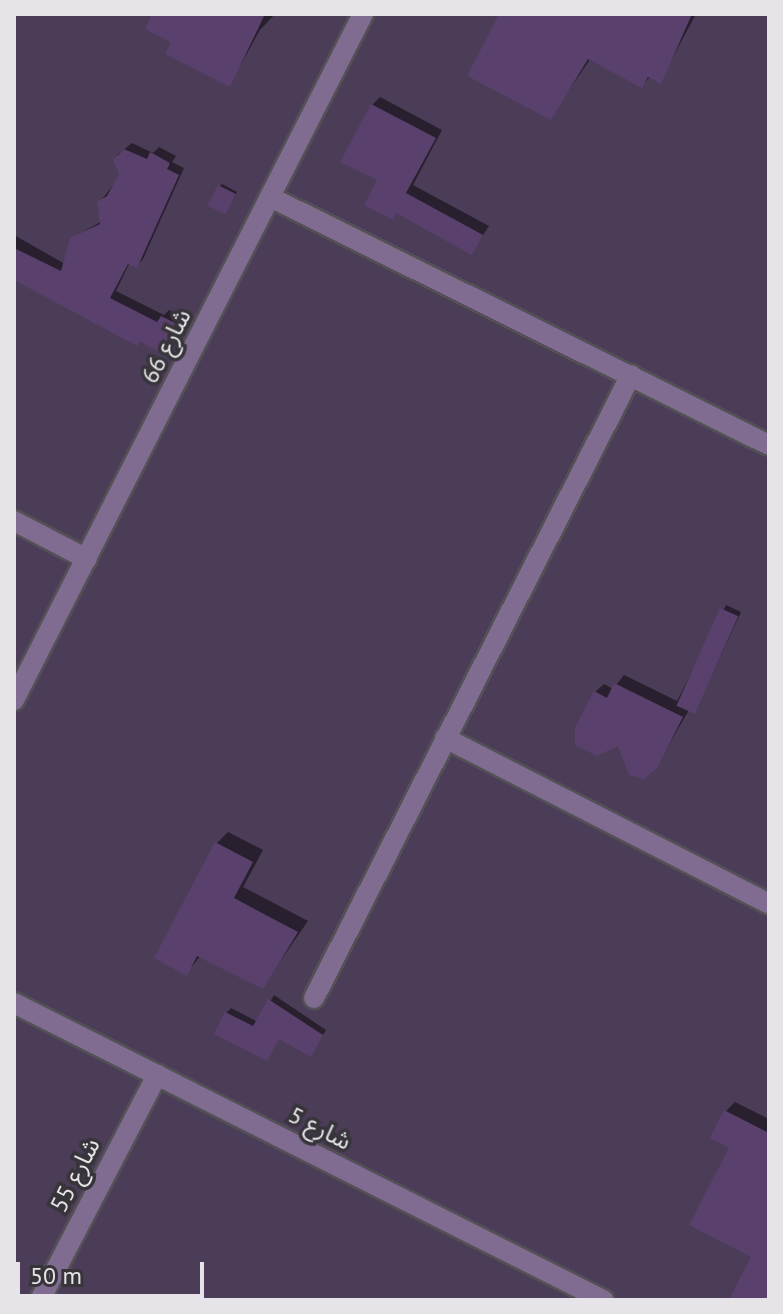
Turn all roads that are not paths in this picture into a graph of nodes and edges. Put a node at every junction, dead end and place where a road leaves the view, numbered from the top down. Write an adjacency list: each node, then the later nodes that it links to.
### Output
1 (363, 14): 2 (street, شارع 66)
2 (270, 197): 3 (street); 6 (street, شارع 66)
3 (631, 375): 4 (street); 8 (street)
4 (769, 445)
5 (14, 521): 6 (street)
6 (87, 559): 7 (street, شارع 66)
7 (14, 700)
8 (445, 738): 9 (street); 10 (street)
9 (769, 904)
10 (314, 998)
11 (14, 1003): 12 (street, شارع 5)
12 (157, 1075): 13 (street, شارع 55); 14 (street, شارع 5)
13 (40, 1300)
14 (603, 1300)

